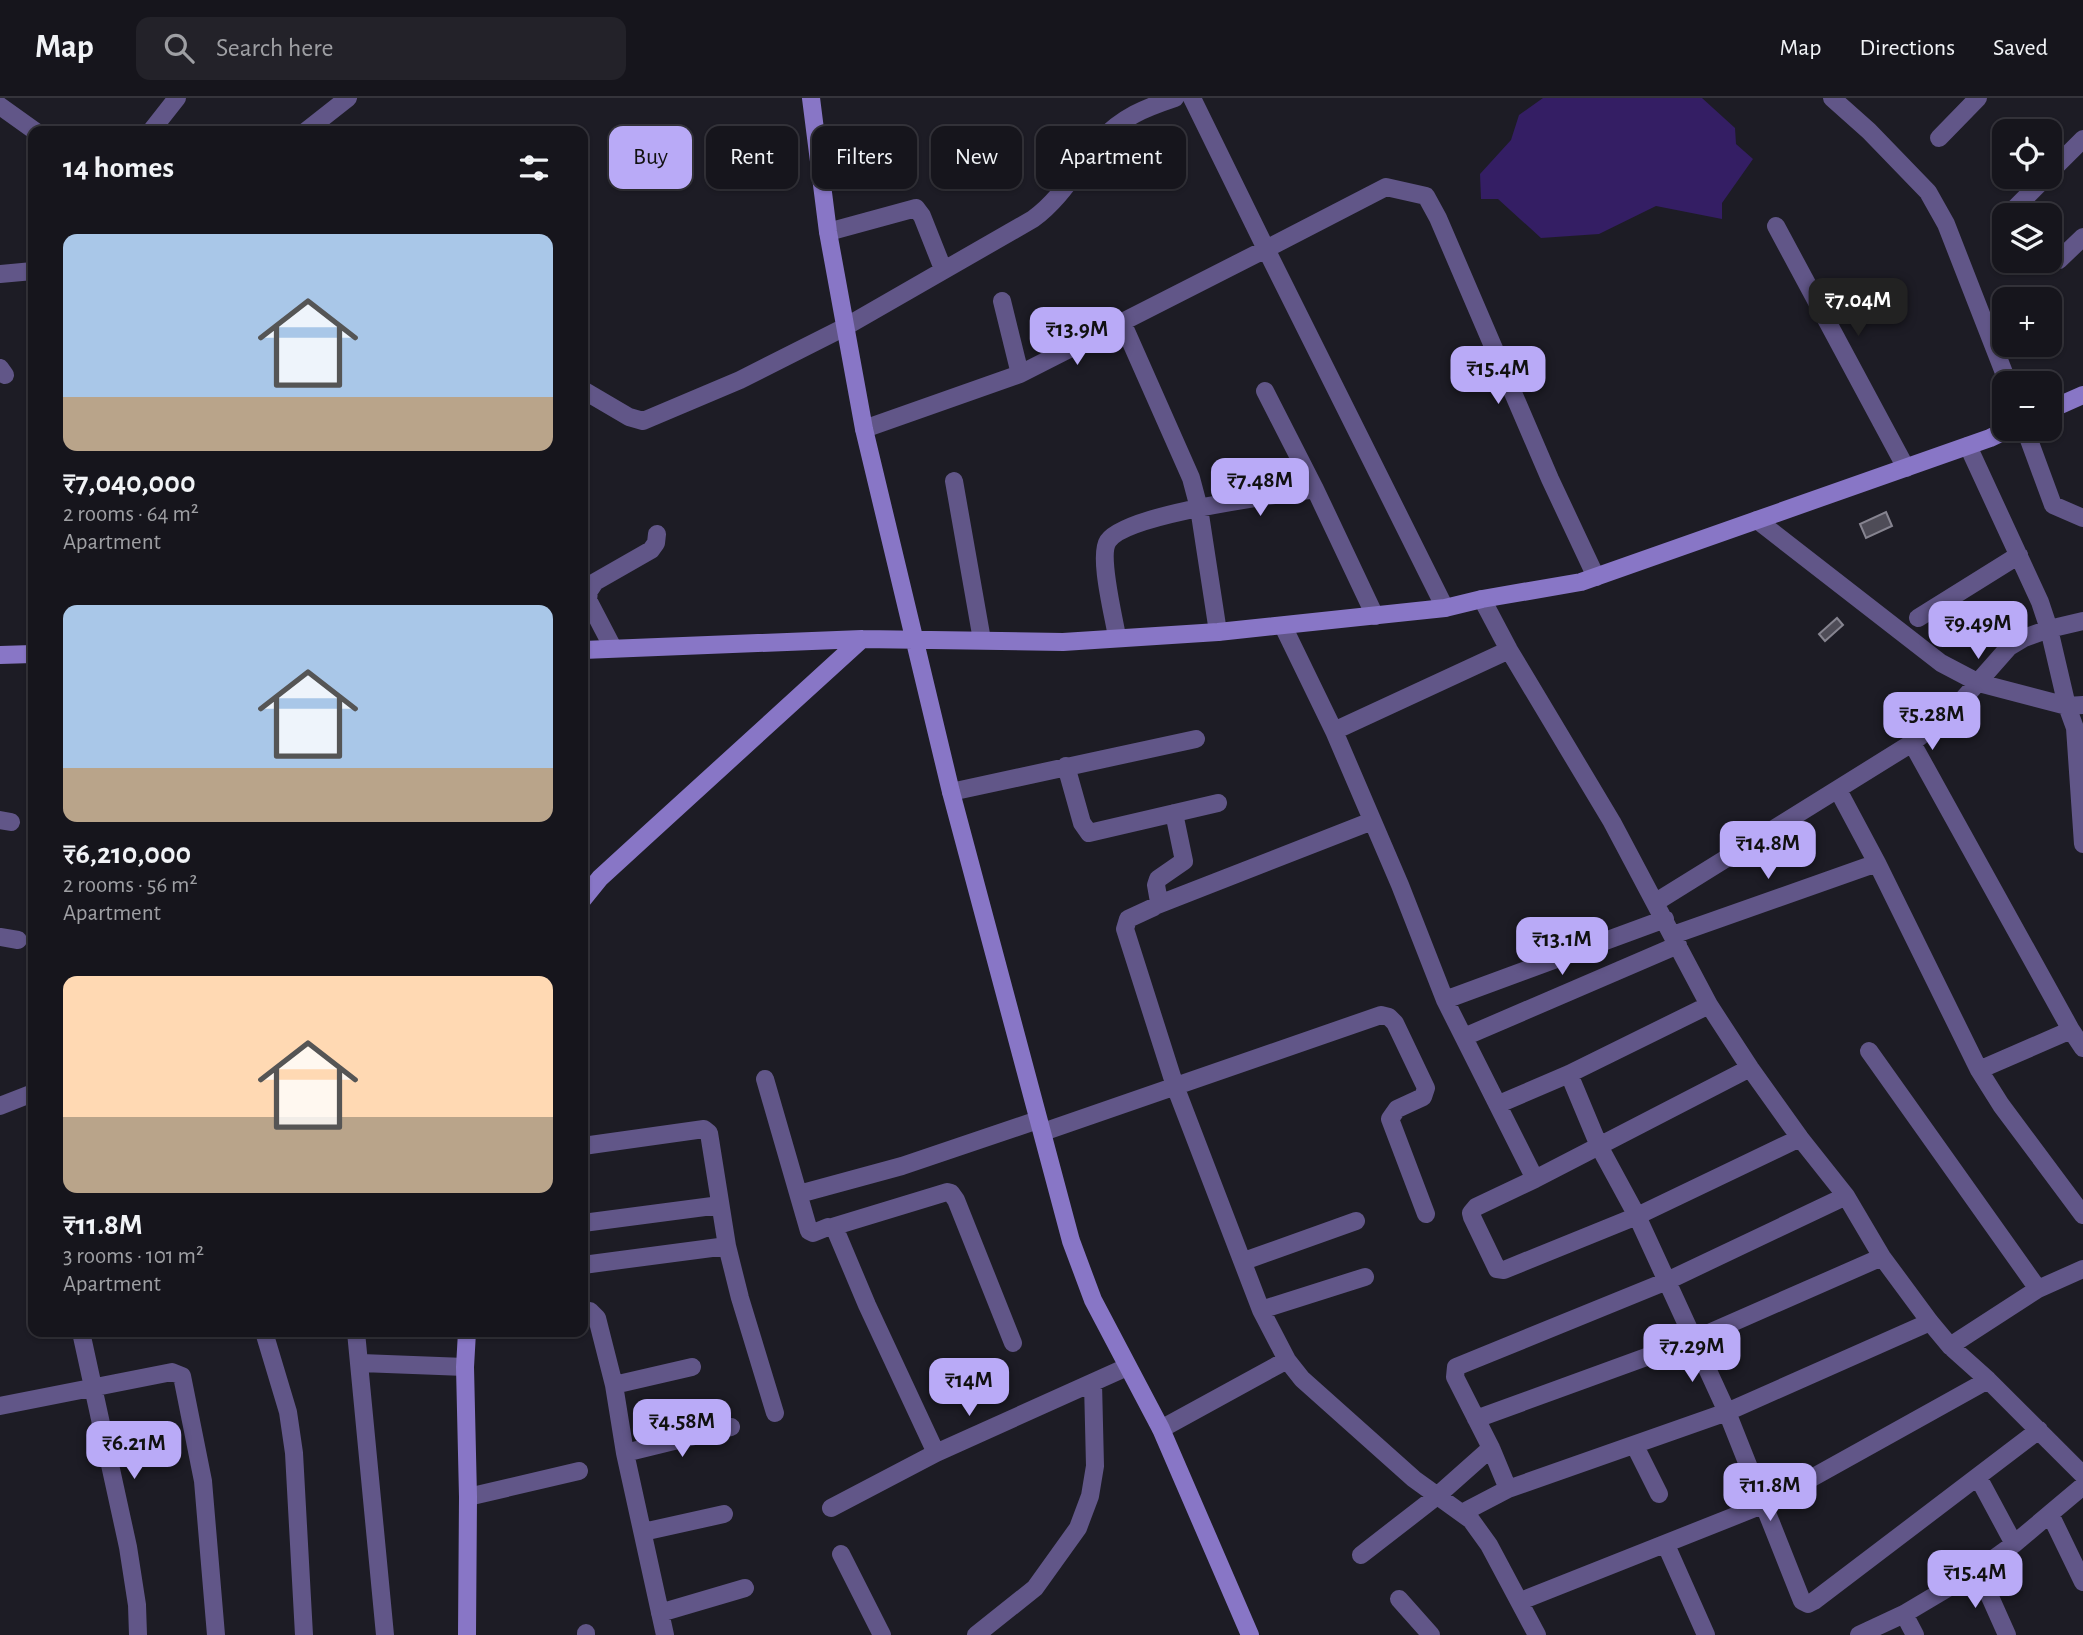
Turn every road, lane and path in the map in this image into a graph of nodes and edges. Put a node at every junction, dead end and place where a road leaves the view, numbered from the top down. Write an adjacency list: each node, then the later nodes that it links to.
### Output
1 (177, 98): 10 (street)
2 (348, 98): 11 (street)
3 (811, 98): 18 (street)
4 (1175, 98): 22 (street)
5 (1192, 98): 20 (street)
6 (1832, 98): 28 (street)
7 (1978, 98): 12 (street)
8 (0, 106): 9 (street)
9 (28, 126)
10 (154, 126)
11 (312, 126)
12 (1939, 138)
13 (2083, 139): 14 (street)
14 (2062, 161)
15 (2034, 189): 16 (street)
16 (2020, 203)
17 (1776, 226): 38 (street)
18 (828, 232): 22 (street); 27 (street)
19 (2083, 237): 21 (street)
20 (1266, 249): 26 (street); 46 (street); 48 (street)
21 (2062, 257)
22 (943, 269): 27 (street)
23 (28, 272): 24 (street)
24 (3, 276)
25 (1002, 301): 29 (street)
26 (1122, 322): 29 (street); 41 (street)
27 (845, 327): 31 (street); 34 (street)
28 (2003, 371)
29 (1020, 374): 34 (street)
30 (1265, 391): 40 (street)
31 (588, 393)
32 (2083, 395): 33 (street)
33 (2062, 404)
34 (864, 429): 58 (street)
35 (1992, 436): 37 (street)
36 (2029, 441): 42 (street)
37 (1968, 446): 38 (street); 45 (street)
38 (1906, 468): 43 (street)
39 (954, 481): 57 (street)
40 (1315, 489): 41 (street); 49 (street)
41 (1199, 508): 54 (street); 55 (street)
42 (2083, 517)
43 (1757, 520): 46 (street); 64 (street)
44 (657, 534): 59 (street)
45 (2019, 555): 50 (street); 53 (street)
46 (1596, 577): 47 (street)
47 (1482, 599): 48 (street); 61 (street)
48 (1445, 608): 49 (street)
49 (1375, 616): 52 (street)
50 (1918, 618)
51 (2083, 621): 53 (street)
52 (1283, 626): 54 (street); 66 (street)
53 (2049, 629): 64 (street); 65 (street)
54 (1218, 632): 55 (street)
55 (1117, 637): 57 (street)
56 (862, 639): 58 (street); 59 (street); 78 (street)
57 (982, 640): 58 (street)
58 (914, 641): 71 (street)
59 (613, 648): 60 (street)
60 (588, 650)
61 (1509, 650): 66 (street); 79 (street)
62 (28, 654): 63 (street)
63 (0, 655)
64 (1979, 683): 65 (street); 68 (street)
65 (2075, 706): 72 (street)
66 (1334, 731): 75 (street)
67 (1196, 739): 69 (street)
68 (1912, 743): 70 (street); 84 (street)
69 (1066, 766): 71 (street); 74 (street)
70 (1838, 790): 77 (street); 79 (street)
71 (951, 792): 96 (street)
72 (2081, 800): 76 (street)
73 (1218, 803): 74 (street)
74 (1174, 813): 80 (street)
75 (1372, 821): 80 (street); 82 (street)
76 (2083, 844)
77 (1877, 863): 81 (street); 89 (street)
78 (588, 893)
79 (1656, 902): 81 (street)
80 (1157, 905): 92 (street)
81 (1672, 933): 82 (street); 83 (street); 85 (street)
82 (1445, 1000): 85 (street)
83 (1709, 1005): 88 (street); 90 (street)
84 (2071, 1030): 86 (street); 89 (street)
85 (1464, 1037): 94 (street)
86 (2083, 1048)
87 (1869, 1051): 117 (street)
88 (1750, 1068): 97 (street); 99 (street)
89 (1979, 1070): 105 (street)
90 (1569, 1074): 94 (street); 99 (street)
91 (765, 1079): 101 (street)
92 (1175, 1086): 96 (street); 104 (street); 112 (street)
93 (28, 1095): 95 (street)
94 (1499, 1104): 100 (street)
95 (0, 1106)
96 (1041, 1126): 101 (street); 132 (street)
97 (1800, 1138): 102 (street); 106 (street)
98 (588, 1145): 103 (street)
99 (1599, 1146): 100 (street); 106 (street)
100 (1535, 1179): 106 (street)
101 (799, 1194): 109 (street)
102 (1846, 1196): 111 (street); 116 (street)
103 (720, 1205): 107 (street); 110 (street)
104 (1426, 1214)
105 (2083, 1215)
106 (1637, 1216): 116 (street)
107 (588, 1222)
108 (1356, 1222): 112 (street)
109 (832, 1227): 126 (street); 147 (street)
110 (727, 1246): 113 (street); 139 (street)
111 (1882, 1256): 120 (street); 125 (street)
112 (1244, 1261): 118 (street)
113 (588, 1264)
114 (2083, 1269): 117 (street)
115 (1365, 1277): 118 (street)
116 (1667, 1282): 125 (street); 140 (street)
117 (2038, 1289): 127 (street)
118 (1261, 1310): 128 (street)
119 (588, 1311): 135 (street)
120 (1930, 1322): 127 (street); 138 (street)
121 (82, 1337): 136 (street)
122 (266, 1337): 176 (street)
123 (357, 1337): 129 (street)
124 (467, 1337): 130 (street)
125 (1693, 1340): 138 (street); 140 (street)
126 (1013, 1343)
127 (1950, 1346): 133 (street)
128 (1287, 1360): 142 (street); 154 (street)
129 (361, 1363): 130 (street); 177 (street)
130 (465, 1367): 155 (street)
131 (692, 1367): 135 (street)
132 (1127, 1367): 134 (street); 142 (street)
133 (1988, 1380): 143 (street); 156 (street)
134 (1094, 1383): 147 (street); 181 (street)
135 (614, 1385): 146 (street)
136 (94, 1387): 137 (street); 174 (street); 175 (street)
137 (0, 1406)
138 (1727, 1412): 144 (street); 156 (street)
139 (775, 1413)
140 (1476, 1419): 145 (street)
141 (731, 1427): 146 (street)
142 (1161, 1429): 182 (street)
143 (2039, 1430): 149 (street); 150 (street)
144 (1635, 1446): 152 (street); 153 (street)
145 (1491, 1448): 152 (street); 154 (street)
146 (625, 1452): 161 (street)
147 (936, 1453): 157 (street)
148 (579, 1471): 155 (street)
149 (2083, 1475)
150 (1979, 1477): 156 (street); 162 (street)
151 (2083, 1486): 160 (street)
152 (1508, 1489): 158 (street)
153 (1659, 1494)
154 (1437, 1496): 158 (street); 165 (street)
155 (468, 1497): 178 (street)
156 (1765, 1504): 163 (street)
157 (831, 1508)
158 (1462, 1513): 170 (street)
159 (724, 1514): 161 (street)
160 (2050, 1514): 162 (street); 167 (street)
161 (643, 1532): 171 (street)
162 (2014, 1544): 166 (street)
163 (1665, 1545): 170 (street); 184 (street)
164 (841, 1554): 180 (street)
165 (1361, 1555)
166 (1978, 1570): 172 (street); 187 (street)
167 (2083, 1582)
168 (745, 1588): 171 (street)
169 (1399, 1599): 183 (street)
170 (1521, 1601): 173 (street)
171 (660, 1613): 179 (street)
172 (1904, 1614): 185 (street); 186 (street)
173 (1529, 1632)
174 (138, 1635)
175 (216, 1635)
176 (304, 1635)
177 (385, 1635)
178 (467, 1635)
179 (665, 1635)
180 (882, 1635)
181 (976, 1635)
182 (1250, 1635)
183 (1431, 1635)
184 (1706, 1635)
185 (1859, 1635)
186 (1915, 1635)
187 (2007, 1635)

